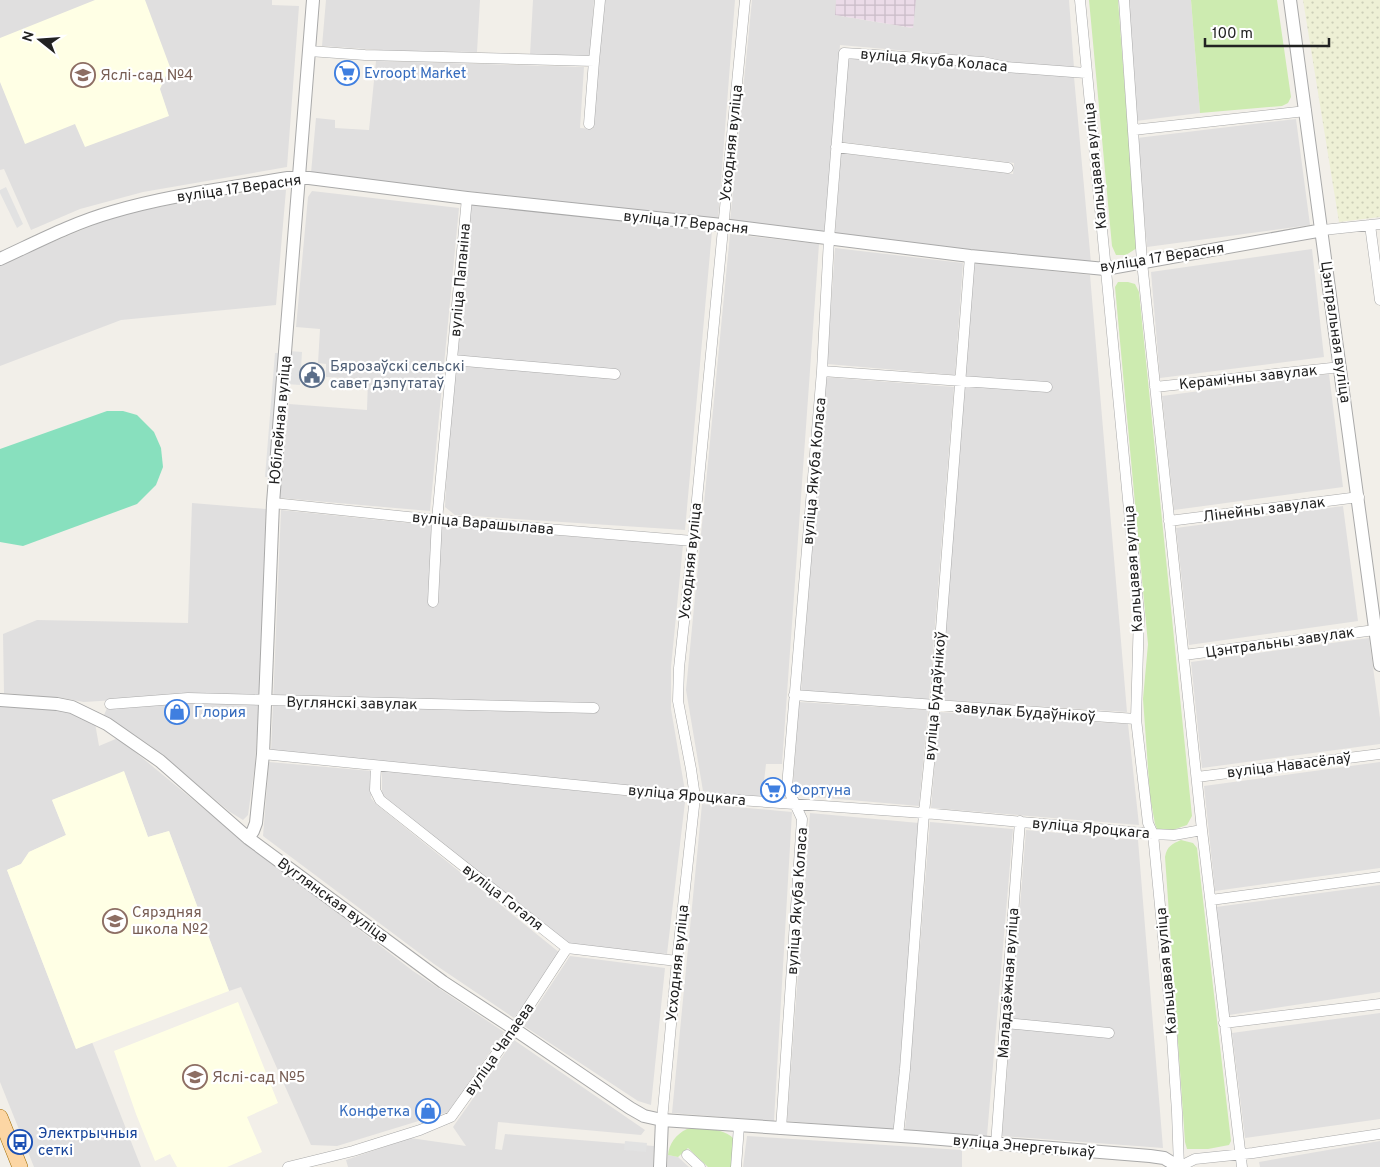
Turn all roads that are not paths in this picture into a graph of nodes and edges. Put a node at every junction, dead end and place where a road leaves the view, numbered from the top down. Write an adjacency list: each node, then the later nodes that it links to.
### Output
1 (313, 0): 7 (street, Юбілейная вуліца)
2 (600, 0): 8 (street)
3 (745, 0): 18 (street, Усходняя вуліца)
4 (1080, 0): 9 (street, Кальцавая вуліца)
5 (1124, 0): 12 (street)
6 (1290, 0): 10 (street, Цэнтральная вуліца)
7 (309, 51): 8 (street); 15 (street, Юбілейная вуліца)
8 (594, 61): 11 (street)
9 (1086, 73): 13 (street, вуліца Якуба Коласа); 24 (street, Кальцавая вуліца)
10 (1306, 111): 12 (street); 19 (street, Цэнтральная вуліца)
11 (589, 124)
12 (1133, 130): 23 (street)
13 (836, 147): 14 (street); 20 (street, вуліца Якуба Коласа)
14 (1008, 168)
15 (298, 178): 16 (street, вуліца 17 Верасня); 22 (street, вуліца 17 Верасня); 34 (street, Юбілейная вуліца)
16 (467, 198): 18 (street, вуліца 17 Верасня); 26 (street, вуліца Папаніна)
17 (1375, 224): 19 (street, вуліца 17 Верасня); 25 (street)
18 (722, 226): 20 (street, вуліца 17 Верасня); 37 (street, Усходняя вуліца)
19 (1323, 230): 23 (street, вуліца 17 Верасня); 27 (street, Цэнтральная вуліца)
20 (829, 239): 21 (street, вуліца 17 Верасня); 28 (street, вуліца Якуба Коласа)
21 (970, 256): 24 (street, вуліца 17 Верасня); 30 (street, вуліца Будаўнікоў)
22 (0, 259)
23 (1142, 262): 24 (street, вуліца 17 Верасня); 32 (street)
24 (1105, 269): 48 (street, Кальцавая вуліца)
25 (1380, 300)
26 (452, 360): 29 (street); 35 (street, вуліца Папаніна)
27 (1341, 366): 32 (street, Керамічны завулак); 33 (street, Цэнтральная вуліца)
28 (822, 371): 30 (street); 42 (street, вуліца Якуба Коласа)
29 (614, 374)
30 (961, 381): 31 (street); 46 (street, вуліца Будаўнікоў)
31 (1047, 387)
32 (1155, 387): 36 (street)
33 (1359, 497): 36 (street, Лінейны завулак); 39 (street, Цэнтральная вуліца)
34 (273, 503): 35 (street, вуліца Варашылава); 44 (street, Юбілейная вуліца)
35 (437, 520): 37 (street, вуліца Варашылава); 38 (street, вуліца Папаніна)
36 (1169, 521): 40 (street)
37 (693, 541): 53 (street, Усходняя вуліца)
38 (434, 602)
39 (1375, 630): 40 (street, Цэнтральны завулак); 41 (street, Цэнтральная вуліца)
40 (1184, 655): 52 (street)
41 (1380, 665)
42 (794, 695): 46 (street, завулак Будаўнікоў); 54 (street, вуліца Якуба Коласа)
43 (0, 700): 59 (street, Вуглянская вуліца)
44 (265, 701): 45 (street, Вуглянскі завулак); 47 (street, Вуглянскі завулак); 49 (street, Юбілейная вуліца)
45 (110, 704)
46 (935, 706): 48 (street, завулак Будаўнікоў); 55 (street, вуліца Будаўнікоў)
47 (594, 708)
48 (1136, 719): 58 (street, Кальцавая вуліца)
49 (263, 754): 51 (street, вуліца Яроцкага); 59 (street, Юбілейная вуліца)
50 (1380, 754): 52 (street, вуліца Навасёлаў)
51 (376, 766): 53 (street, вуліца Яроцкага); 62 (street, вуліца Гогаля)
52 (1197, 777): 57 (street)
53 (695, 797): 54 (street, вуліца Яроцкага); 63 (street, Усходняя вуліца)
54 (795, 804): 55 (street, вуліца Яроцкага); 72 (street, вуліца Якуба Коласа)
55 (924, 814): 56 (street, вуліца Яроцкага); 74 (street, вуліца Будаўнікоў)
56 (1020, 822): 58 (street, вуліца Яроцкага); 65 (street, Маладзёжная вуліца)
57 (1202, 830): 58 (street, вуліца Яроцкага); 61 (street)
58 (1153, 834): 85 (street, Кальцавая вуліца)
59 (248, 838): 67 (street, Вуглянская вуліца)
60 (1380, 877): 61 (street)
61 (1211, 900): 66 (street)
62 (567, 948): 63 (street); 67 (street, вуліца Чапаева)
63 (677, 961): 70 (street, Усходняя вуліца)
64 (1380, 1004): 66 (street)
65 (1005, 1023): 68 (street); 76 (street, Маладзёжная вуліца)
66 (1224, 1023): 77 (street)
67 (514, 1029): 70 (street, Вуглянская вуліца); 81 (street, вуліца Чапаева)
68 (1109, 1033)
69 (0, 1117): 80 (main road)
70 (662, 1120): 71 (street, вуліца Энергетыкаў); 82 (street)
71 (739, 1126): 72 (street, вуліца Энергетыкаў); 84 (street)
72 (781, 1129): 74 (street, вуліца Энергетыкаў)
73 (1380, 1134): 77 (street)
74 (898, 1136): 76 (street, вуліца Энергетыкаў)
75 (0, 1140): 79 (main road)
76 (996, 1144): 85 (street, вуліца Энергетыкаў)
77 (1239, 1154): 85 (street); 86 (street)
78 (687, 1155): 83 (street)
79 (11, 1167)
80 (20, 1167)
81 (288, 1167)
82 (660, 1167)
83 (700, 1167)
84 (736, 1167)
85 (1179, 1167)
86 (1242, 1167)

